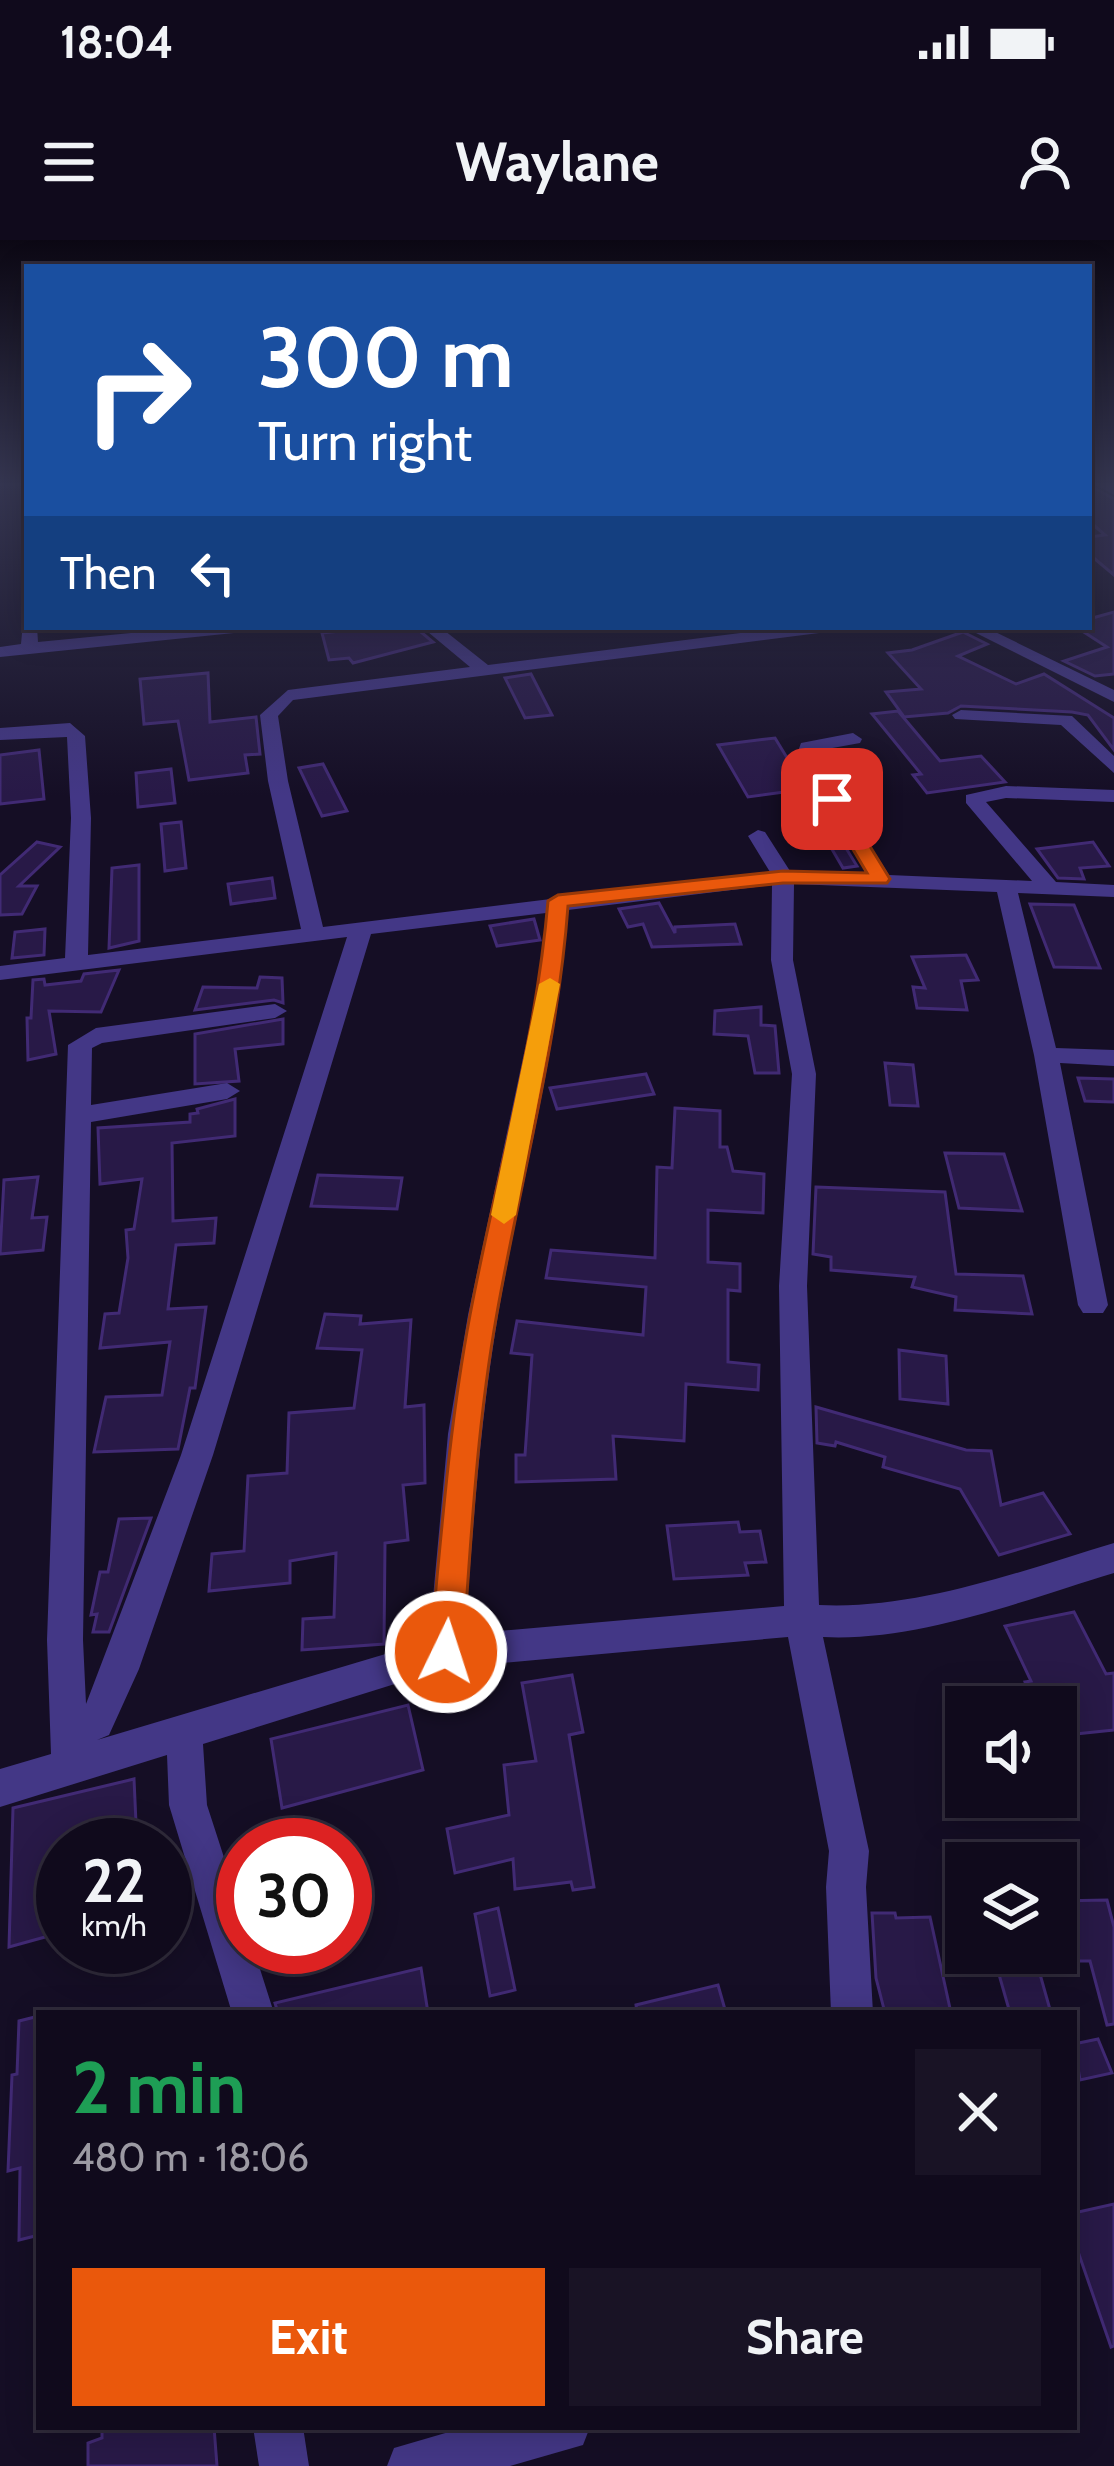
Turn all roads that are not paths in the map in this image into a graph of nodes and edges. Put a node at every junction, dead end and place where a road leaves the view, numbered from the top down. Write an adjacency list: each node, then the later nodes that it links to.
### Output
1 (29, 630): 6 (street)
2 (214, 630): 6 (street)
3 (434, 630): 8 (street)
4 (978, 630): 9 (street)
5 (772, 631): 8 (street)
6 (30, 648): 7 (street)
7 (0, 652)
8 (483, 669): 23 (street)
9 (1114, 697)
10 (961, 715): 13 (street)
11 (0, 734): 24 (street)
12 (853, 739): 17 (street)
13 (1114, 767)
14 (1114, 796): 19 (street)
15 (758, 836): 16 (street)
16 (783, 877): 17 (street); 21 (street); 33 (street)
17 (880, 879): 18 (street)
18 (1006, 887): 19 (street); 27 (street)
19 (1051, 890): 20 (street)
20 (1114, 891)
21 (558, 901): 22 (street); 34 (street)
22 (362, 926): 23 (street); 35 (street)
23 (313, 932): 24 (street)
24 (76, 963): 25 (street)
25 (0, 973)
26 (274, 1011): 30 (street)
27 (1046, 1055): 28 (street); 31 (street)
28 (1114, 1058)
29 (227, 1091): 30 (street)
30 (80, 1115): 35 (street)
31 (1093, 1305)
32 (1114, 1558): 33 (street)
33 (802, 1620): 34 (street); 40 (street)
34 (446, 1652): 36 (street)
35 (69, 1718): 37 (street)
36 (184, 1732): 37 (street); 39 (street)
37 (70, 1765): 38 (street)
38 (0, 1788)
39 (252, 2010)
40 (853, 2010)
41 (278, 2430): 43 (street)
42 (553, 2430): 44 (street)
43 (284, 2466)
44 (412, 2466)

